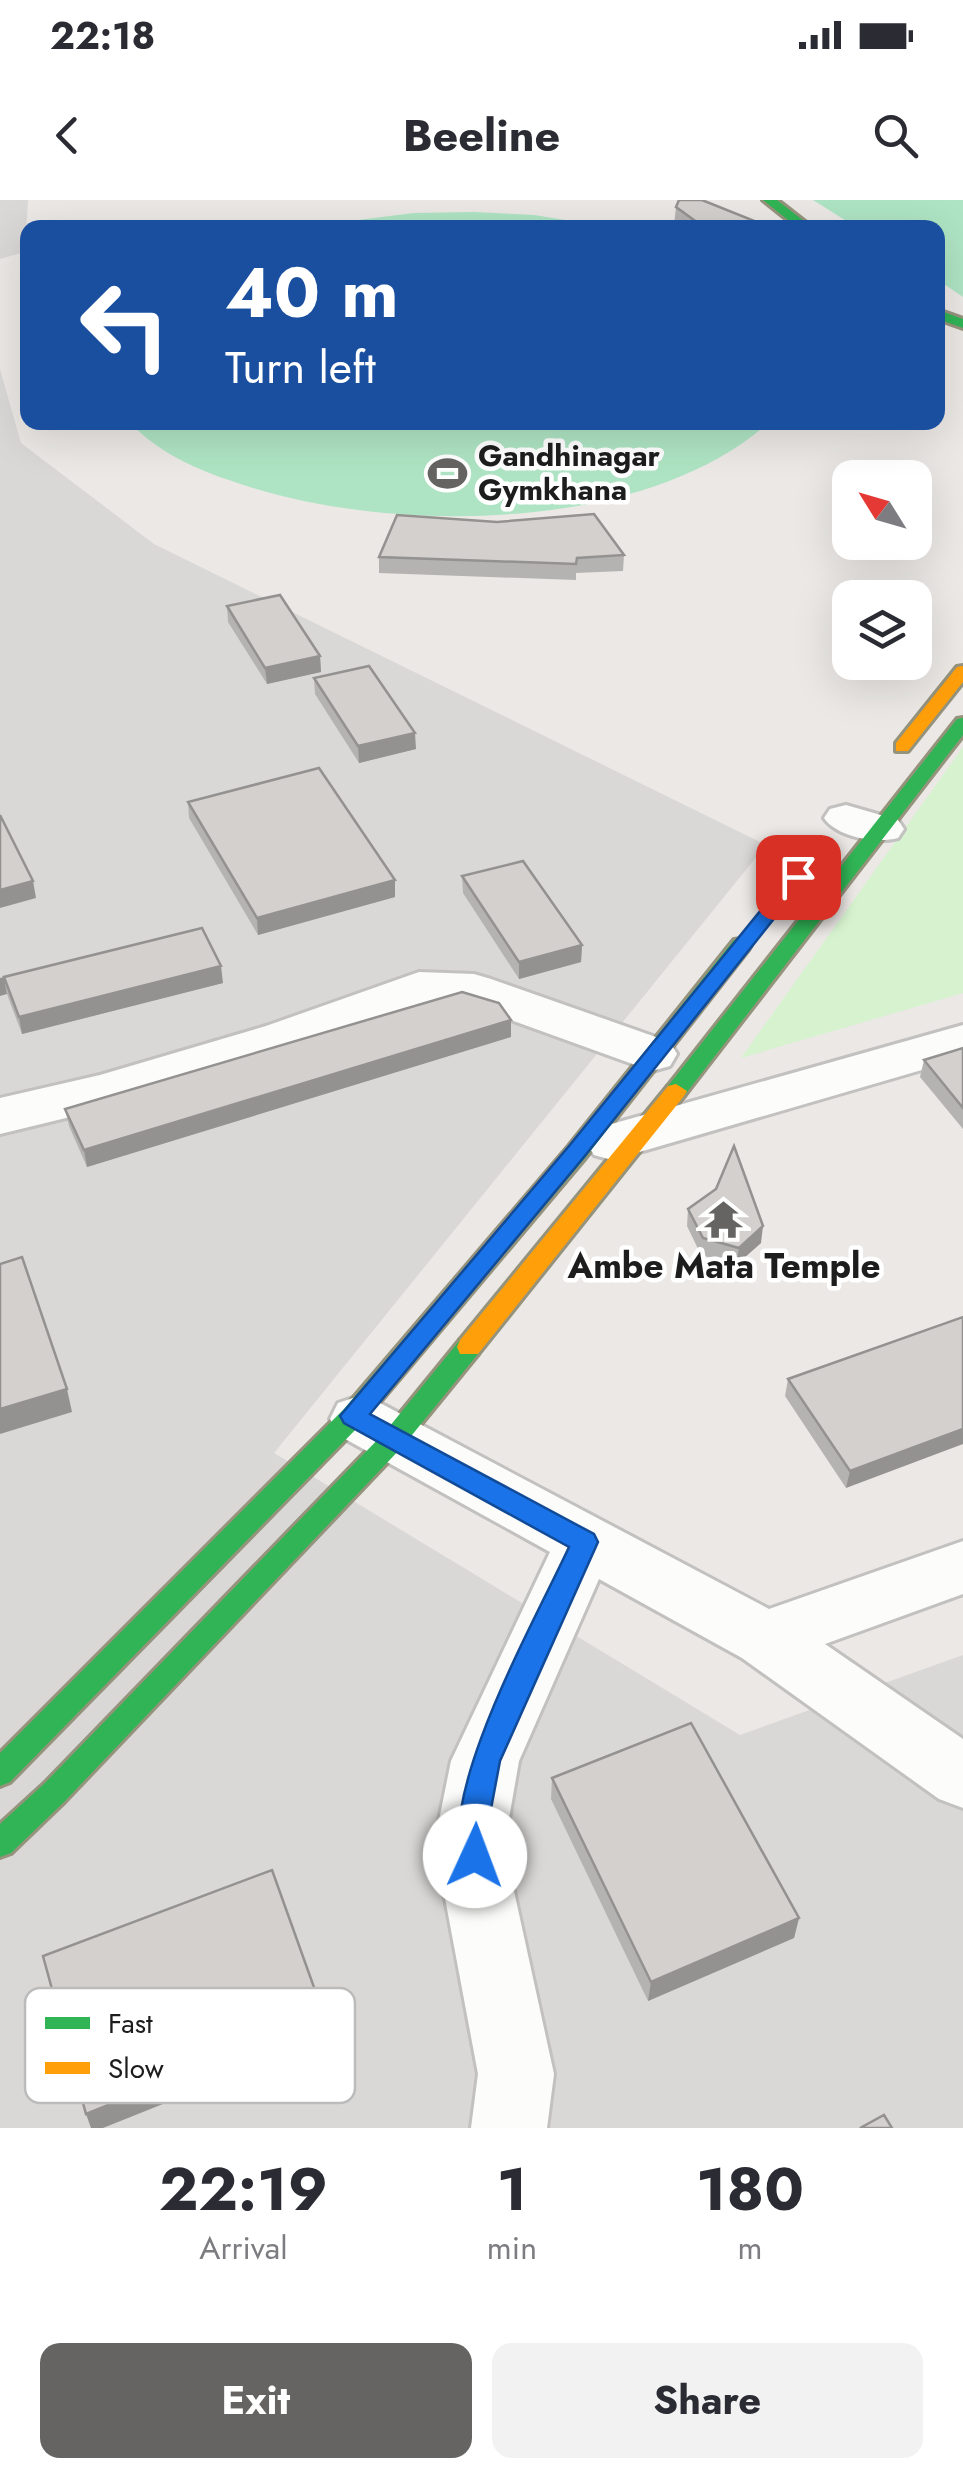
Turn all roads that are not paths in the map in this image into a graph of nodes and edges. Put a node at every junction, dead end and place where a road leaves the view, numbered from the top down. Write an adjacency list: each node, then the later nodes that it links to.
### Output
1 (768, 200): 2 (street)
2 (795, 220)
3 (963, 671): 5 (street)
4 (963, 723): 7 (street)
5 (893, 759)
6 (761, 921): 7 (street)
7 (719, 1001): 9 (street); 11 (street)
8 (963, 1041): 11 (street)
9 (652, 1054): 10 (street); 12 (street)
10 (0, 1116)
11 (642, 1133): 12 (street); 13 (street)
12 (576, 1152): 13 (street)
13 (373, 1427): 14 (street); 17 (street); 19 (street)
14 (585, 1542): 16 (street); 20 (street)
15 (963, 1567): 16 (street)
16 (765, 1638): 18 (street)
17 (0, 1773)
18 (963, 1777)
19 (0, 1843)
20 (509, 2128)

